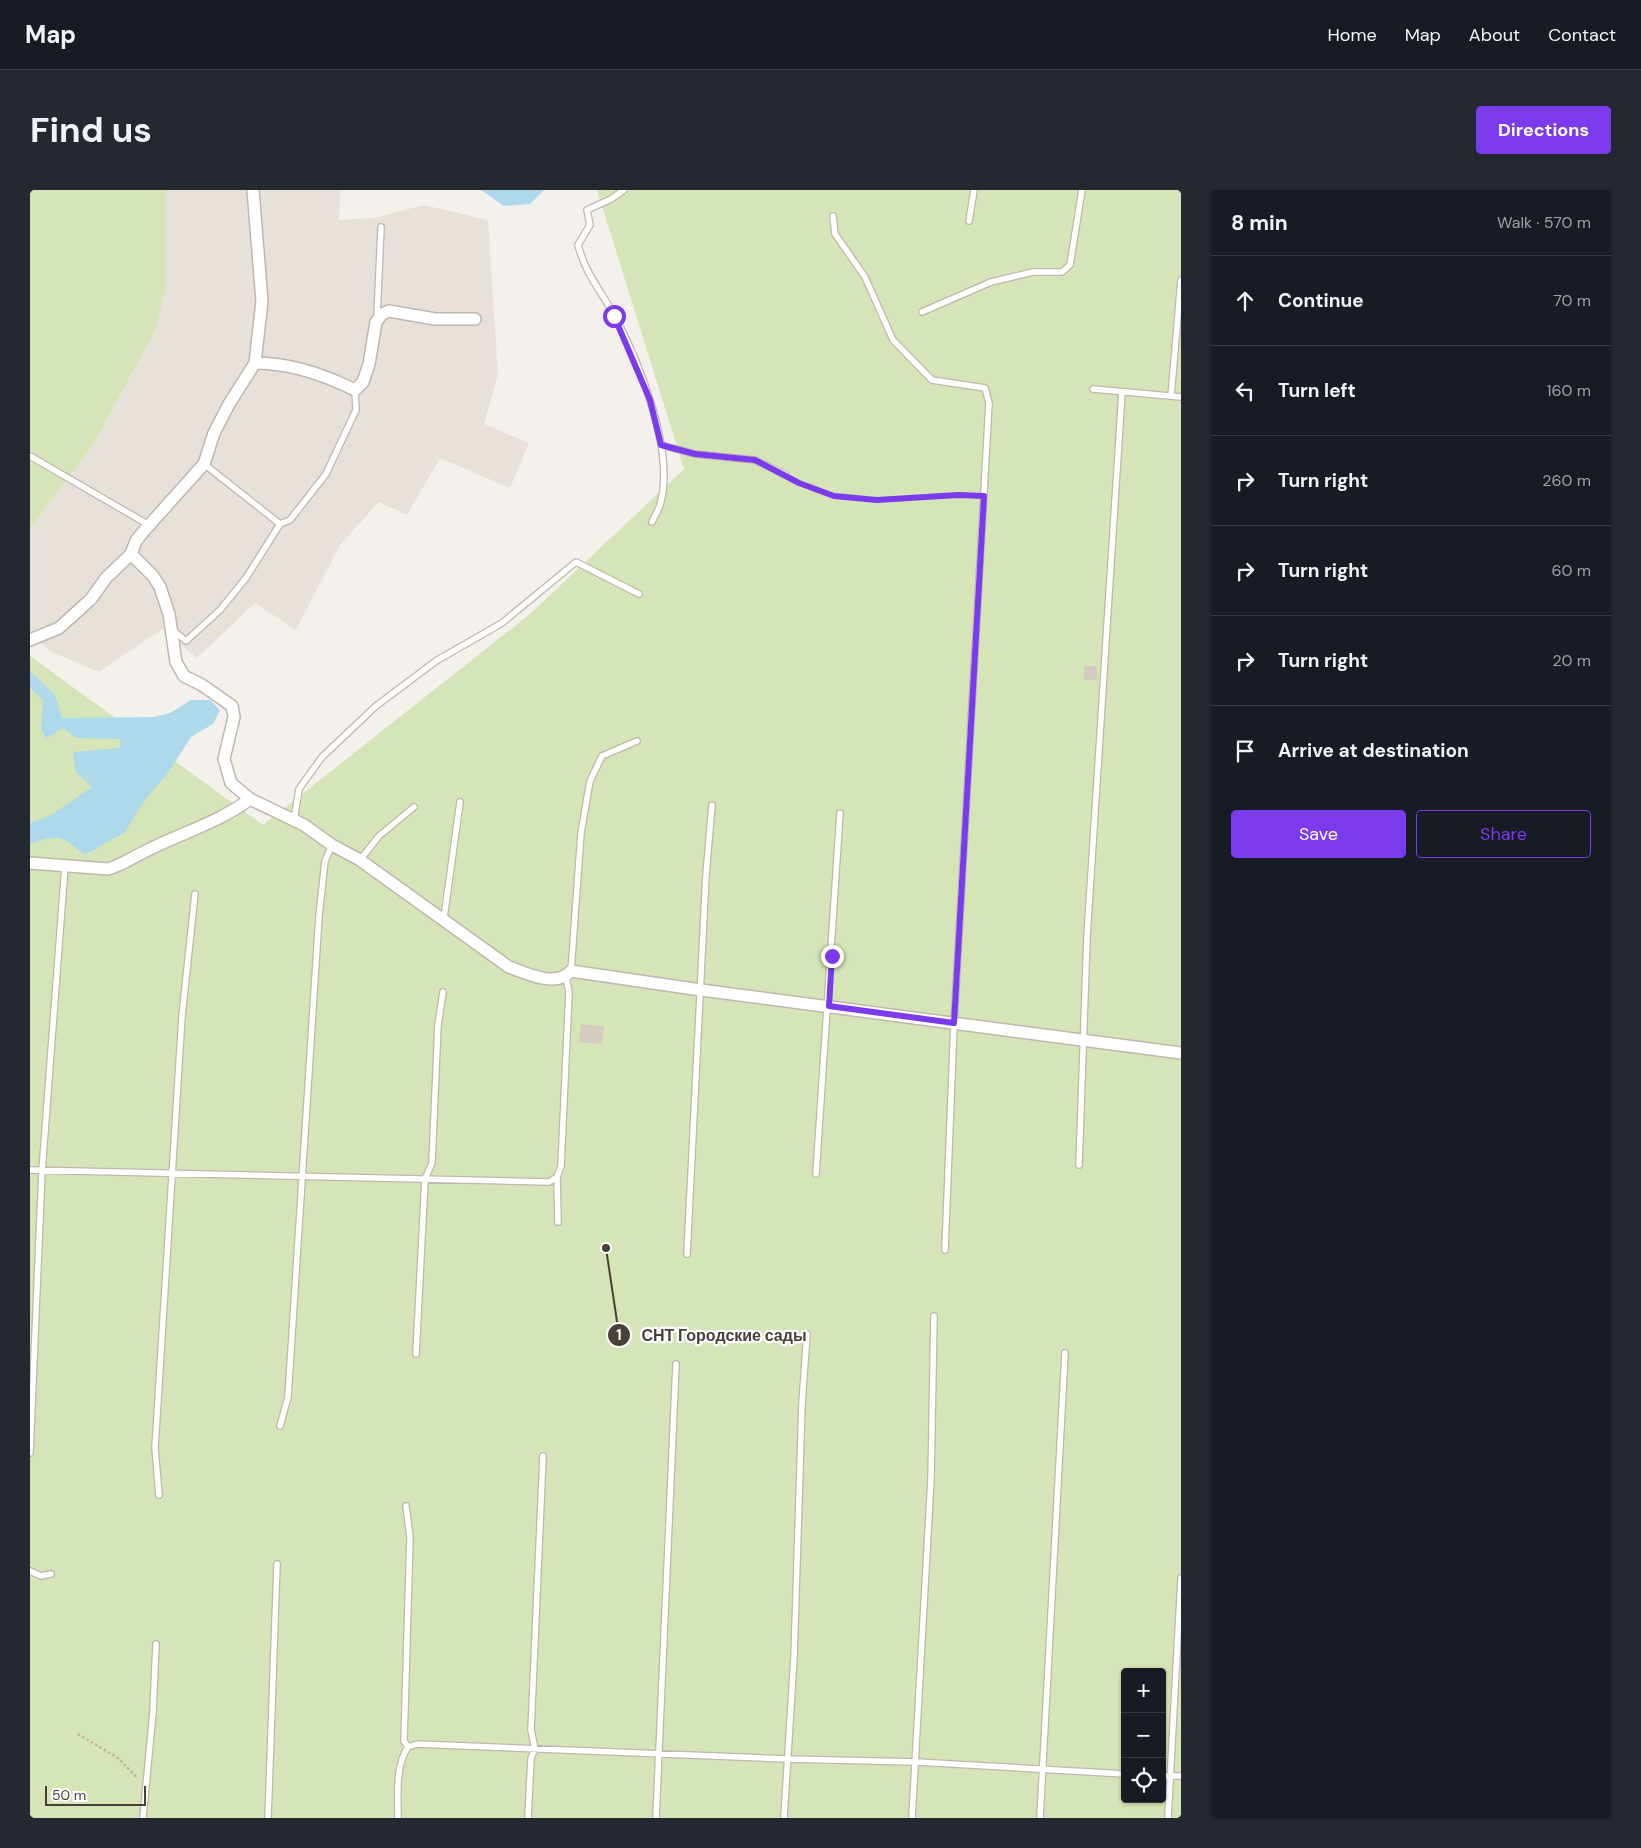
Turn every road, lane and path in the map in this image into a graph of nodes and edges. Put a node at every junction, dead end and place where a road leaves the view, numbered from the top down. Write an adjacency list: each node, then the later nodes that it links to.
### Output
1 (254, 190): 12 (street)
2 (624, 190): 18 (lane)
3 (974, 190): 6 (lane)
4 (1082, 190): 9 (lane)
5 (832, 216): 22 (lane)
6 (969, 221)
7 (381, 227): 11 (lane)
8 (1181, 280): 16 (lane)
9 (922, 312)
10 (475, 319): 11 (street)
11 (376, 322): 14 (street)
12 (256, 363): 14 (street); 20 (street)
13 (1094, 389): 15 (lane)
14 (355, 390): 24 (lane)
15 (1122, 392): 16 (lane); 48 (lane)
16 (1171, 396): 17 (lane)
17 (1181, 398)
18 (661, 445): 21 (lane); 23 (lane)
19 (30, 456): 25 (lane)
20 (204, 464): 24 (lane); 25 (street)
21 (786, 475): 22 (path)
22 (984, 496): 47 (lane)
23 (652, 522)
24 (280, 524): 28 (lane)
25 (150, 525): 26 (street)
26 (131, 554): 28 (street); 29 (street)
27 (639, 594): 36 (lane)
28 (172, 629): 31 (street)
29 (33, 636)
30 (637, 741): 43 (lane)
31 (250, 799): 36 (street); 40 (street)
32 (460, 802): 42 (lane)
33 (712, 805): 44 (lane)
34 (414, 807): 38 (lane)
35 (840, 813): 46 (lane)
36 (294, 820): 37 (street)
37 (332, 846): 38 (street); 55 (lane)
38 (360, 860): 42 (street)
39 (30, 862): 40 (street)
40 (65, 866): 52 (lane)
41 (195, 894): 53 (lane)
42 (444, 918): 43 (street)
43 (568, 974): 44 (street); 56 (lane)
44 (701, 990): 46 (street); 60 (lane)
45 (443, 992): 57 (lane)
46 (829, 1006): 47 (street); 54 (lane)
47 (954, 1023): 48 (street); 59 (lane)
48 (1084, 1040): 49 (street); 50 (lane)
49 (1181, 1053)
50 (1079, 1165)
51 (30, 1170): 52 (lane)
52 (42, 1171): 53 (lane); 67 (lane)
53 (172, 1174): 55 (lane); 69 (lane)
54 (816, 1174)
55 (301, 1176): 57 (lane); 66 (lane)
56 (557, 1177): 57 (lane); 58 (lane)
57 (425, 1179): 64 (lane)
58 (558, 1222)
59 (945, 1250)
60 (687, 1254)
61 (934, 1316): 81 (lane)
62 (807, 1334): 80 (lane)
63 (1065, 1353): 82 (lane)
64 (416, 1354)
65 (676, 1364): 79 (lane)
66 (280, 1426)
67 (30, 1453)
68 (543, 1456): 78 (lane)
69 (159, 1496)
70 (406, 1506): 77 (lane)
71 (276, 1564): 89 (lane)
72 (30, 1571): 73 (lane)
73 (51, 1574)
74 (1181, 1578): 85 (lane)
75 (156, 1644): 87 (lane)
76 (78, 1734): 87 (path)
77 (408, 1746): 78 (lane); 90 (lane)
78 (535, 1749): 79 (lane); 91 (lane)
79 (658, 1753): 80 (lane); 92 (lane)
80 (787, 1759): 81 (lane); 93 (lane)
81 (917, 1762): 82 (lane); 94 (lane)
82 (1044, 1770): 83 (lane); 95 (lane)
83 (1121, 1774)
84 (1166, 1776): 85 (lane)
85 (1171, 1776): 86 (lane); 96 (lane)
86 (1181, 1776)
87 (145, 1788): 88 (lane)
88 (143, 1818)
89 (268, 1818)
90 (398, 1818)
91 (528, 1818)
92 (656, 1818)
93 (784, 1818)
94 (912, 1818)
95 (1040, 1818)
96 (1168, 1818)

